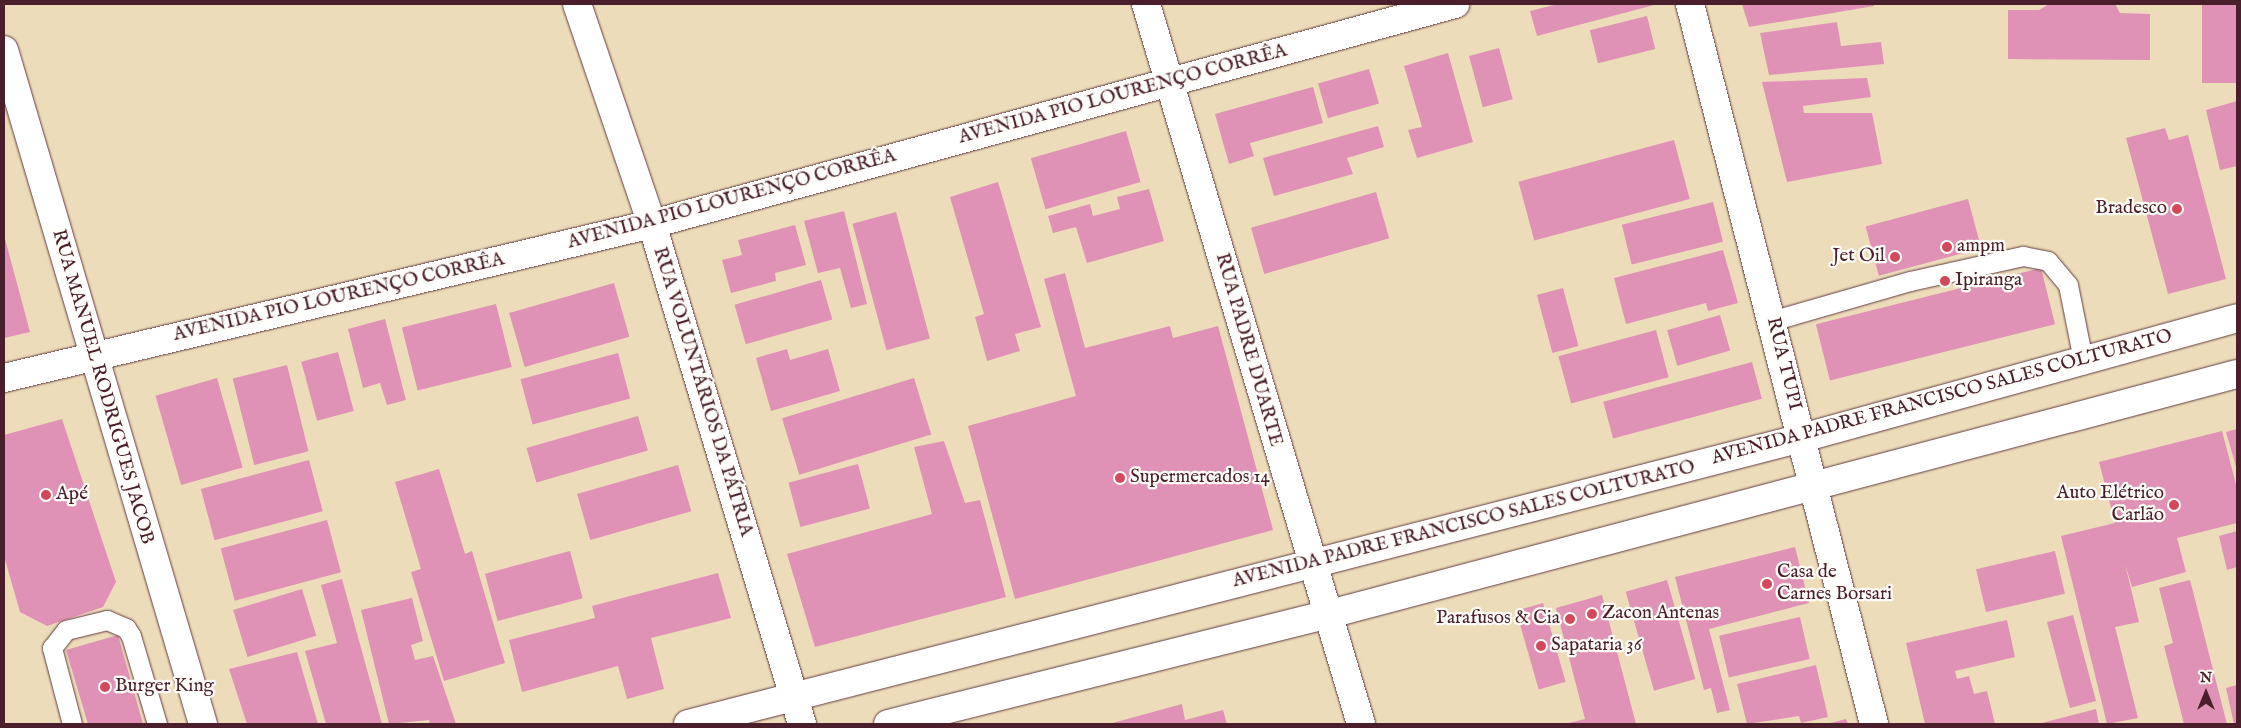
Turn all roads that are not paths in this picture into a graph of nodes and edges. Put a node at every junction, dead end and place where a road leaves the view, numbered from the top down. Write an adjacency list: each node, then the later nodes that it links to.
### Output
1 (577, 4): 7 (street, RUA VOLUNTÁRIOS DA PÁTRIA)
2 (1146, 4): 6 (street, RUA PADRE DUARTE)
3 (1455, 4): 6 (street, AVENIDA PIO LOURENÇO CORRÊA)
4 (1690, 4): 9 (street, RUA TUPI)
5 (4, 50): 10 (street, RUA MANUEL RODRIGUES JACOB)
6 (1168, 82): 7 (street, AVENIDA PIO LOURENÇO CORRÊA); 16 (street, RUA PADRE DUARTE)
7 (652, 224): 10 (street, AVENIDA PIO LOURENÇO CORRÊA); 18 (street, RUA VOLUNTÁRIOS DA PÁTRIA)
8 (2237, 318): 11 (street, AVENIDA PADRE FRANCISCO SALES COLTURATO)
9 (1771, 320): 11 (lane); 14 (street, RUA TUPI)
10 (92, 357): 13 (street, AVENIDA PIO LOURENÇO CORRÊA); 21 (street, RUA MANUEL RODRIGUES JACOB)
11 (2083, 360): 14 (street, AVENIDA PADRE FRANCISCO SALES COLTURATO)
12 (2237, 374): 15 (street)
13 (4, 378)
14 (1802, 438): 15 (street, RUA TUPI); 16 (street, AVENIDA PADRE FRANCISCO SALES COLTURATO)
15 (1815, 485): 17 (street); 26 (street, RUA TUPI)
16 (1311, 565): 17 (street, RUA PADRE DUARTE); 18 (street, AVENIDA PADRE FRANCISCO SALES COLTURATO)
17 (1326, 615): 24 (street); 25 (street, RUA PADRE DUARTE)
18 (793, 697): 22 (street, AVENIDA PADRE FRANCISCO SALES COLTURATO); 23 (street, RUA VOLUNTÁRIOS DA PÁTRIA)
19 (72, 724): 20 (lane)
20 (157, 724)
21 (202, 724)
22 (688, 724)
23 (802, 724)
24 (888, 724)
25 (1361, 724)
26 (1874, 724)

